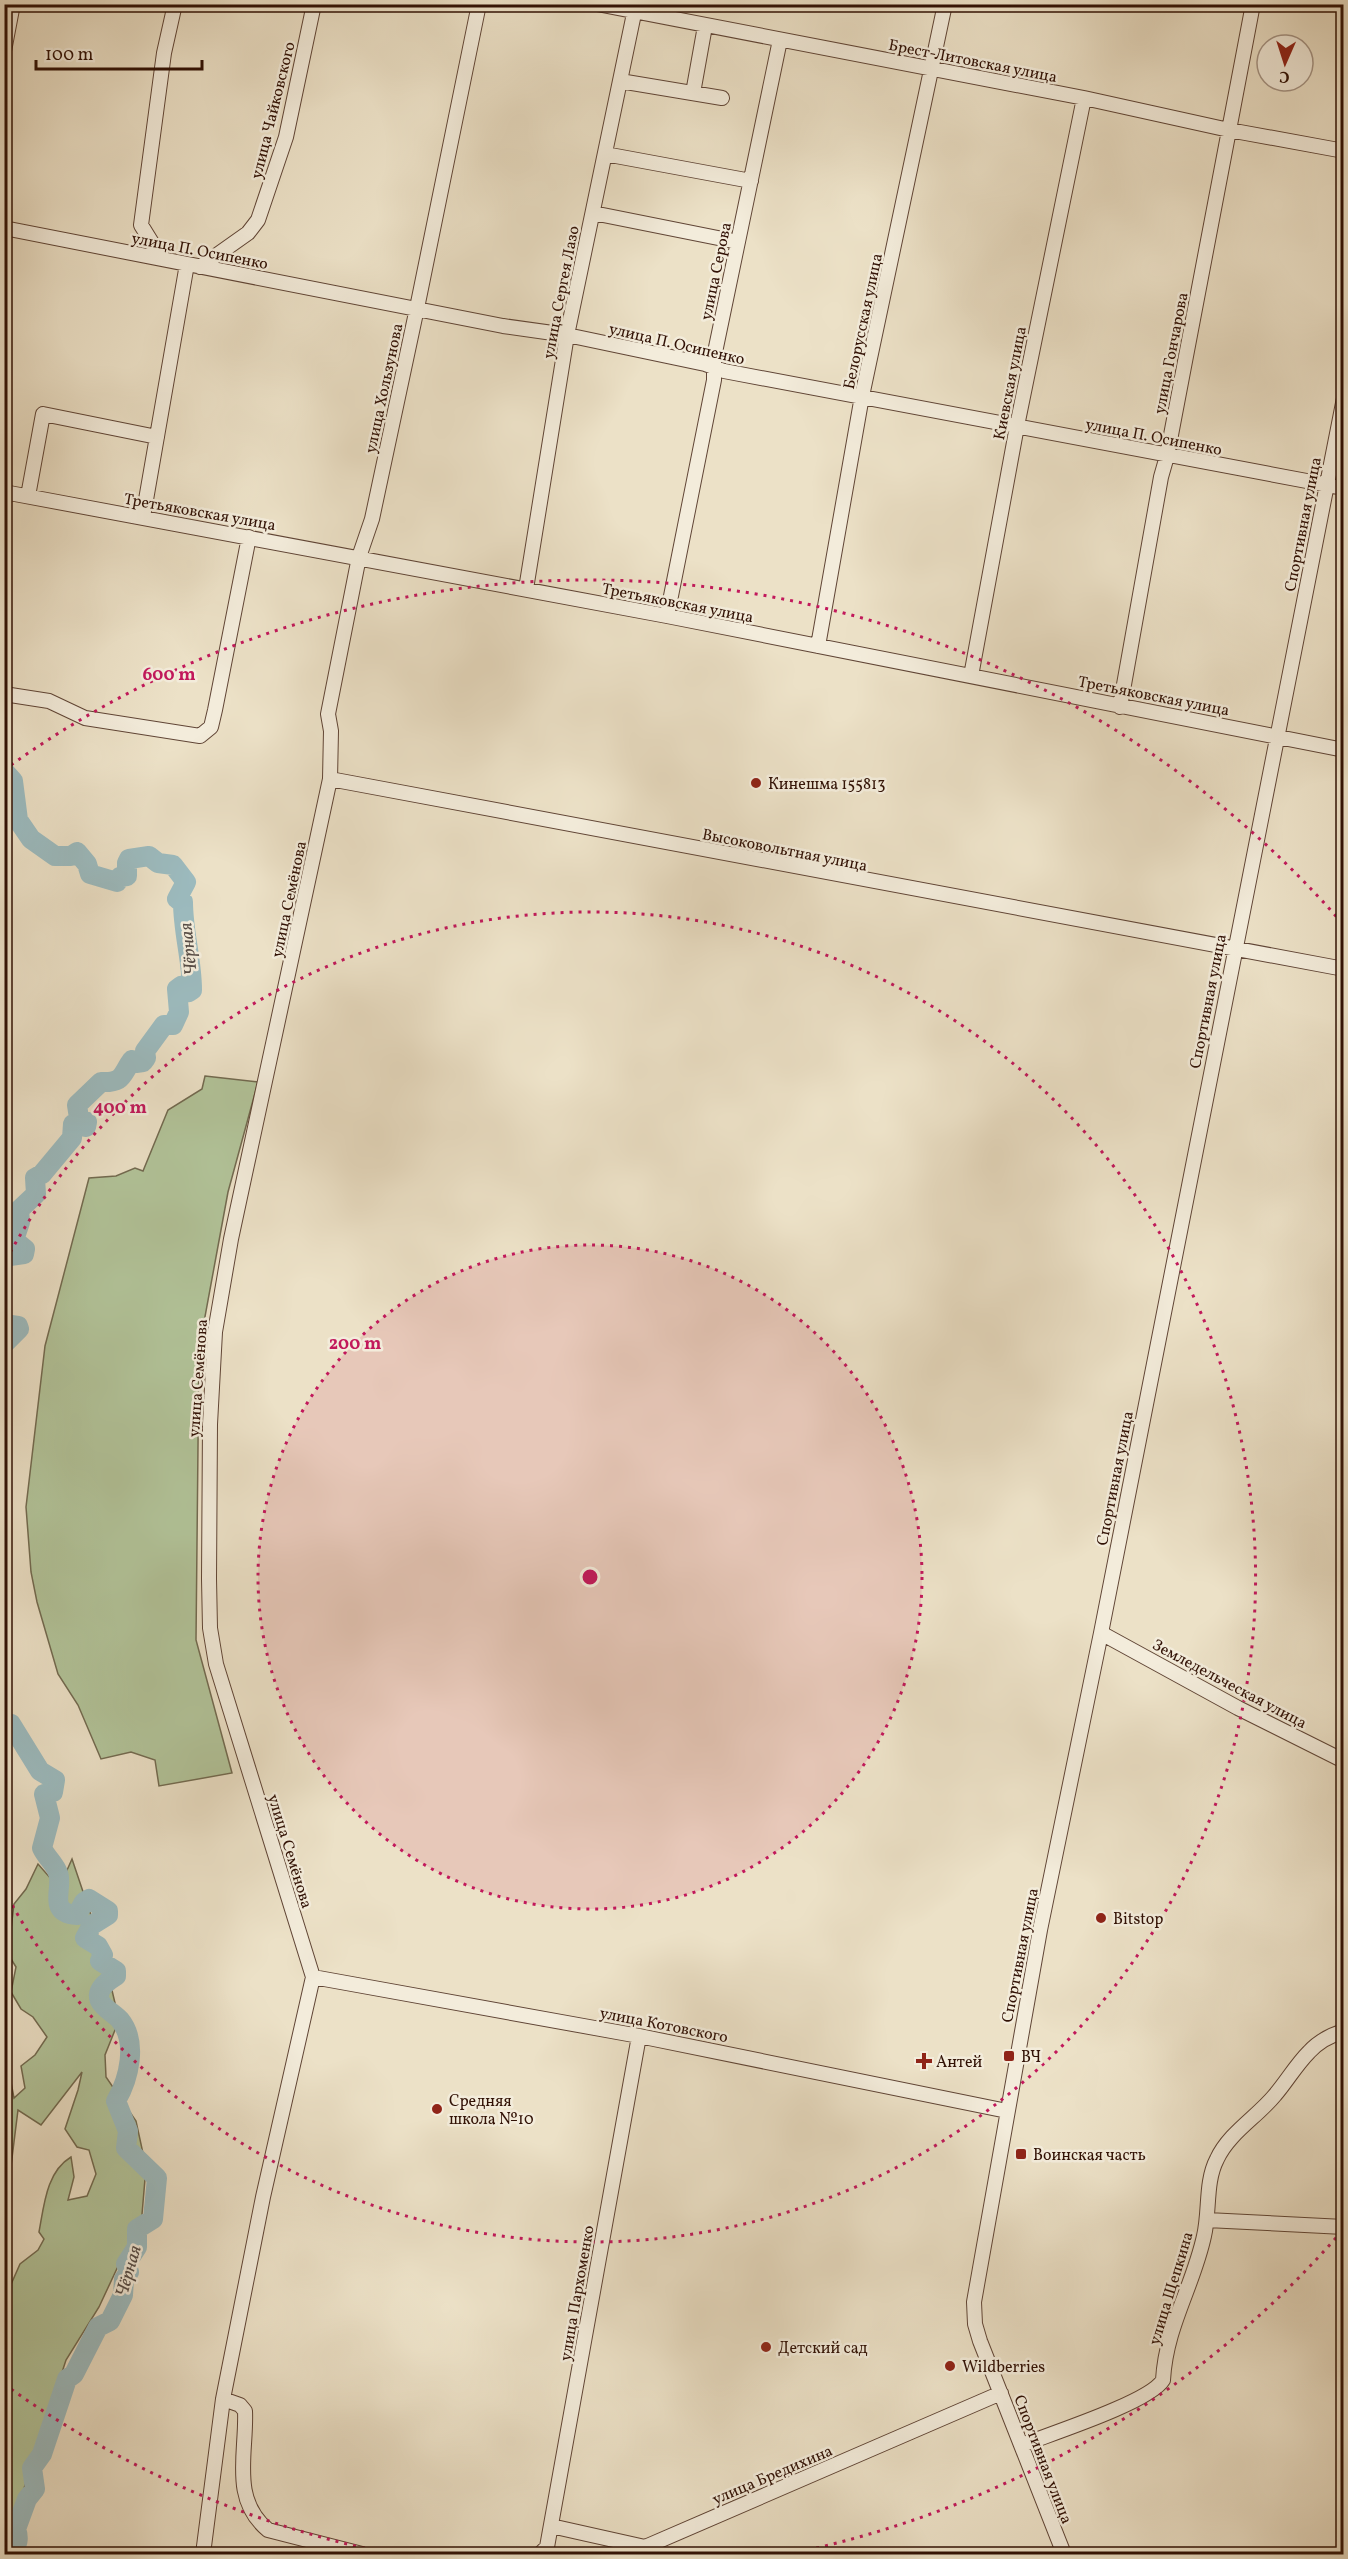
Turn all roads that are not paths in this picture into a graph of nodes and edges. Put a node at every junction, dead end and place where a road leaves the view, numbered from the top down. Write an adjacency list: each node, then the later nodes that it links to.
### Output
1 (13, 4): 11 (street)
2 (175, 4): 24 (street)
3 (314, 4): 25 (street, улица Чайковского)
4 (479, 4): 26 (street, улица Хользунова)
5 (597, 4): 8 (street, Брест-Литовская улица)
6 (945, 4): 12 (street, Белорусская улица)
7 (1253, 4): 17 (street, улица Гончарова)
8 (636, 8): 9 (street, Брест-Литовская улица); 13 (street, улица Сергея Лазо)
9 (705, 26): 10 (street, Брест-Литовская улица); 14 (street)
10 (780, 40): 12 (street, Брест-Литовская улица); 20 (street, улица Серова)
11 (4, 51)
12 (932, 69): 16 (street, Брест-Литовская улица); 29 (street, Белорусская улица)
13 (620, 81): 14 (street); 19 (street, улица Сергея Лазо)
14 (693, 93): 15 (street)
15 (722, 98)
16 (1084, 98): 17 (street, Брест-Литовская улица); 31 (street, Киевская улица)
17 (1229, 130): 18 (street, Брест-Литовская улица); 33 (street, улица Гончарова)
18 (1344, 151)
19 (605, 154): 20 (street); 21 (street, улица Сергея Лазо)
20 (751, 181): 23 (street, улица Серова)
21 (593, 213): 23 (street); 27 (street, улица Сергея Лазо)
22 (4, 228): 24 (street, улица П. Осипенко)
23 (738, 242): 28 (street, улица Серова)
24 (162, 259): 25 (street, улица П. Осипенко)
25 (194, 265): 26 (street, улица П. Осипенко); 32 (street)
26 (417, 308): 27 (street, улица П. Осипенко); 40 (street, улица Хользунова)
27 (567, 335): 28 (street, улица П. Осипенко); 41 (street, улица Сергея Лазо)
28 (714, 368): 29 (street, улица П. Осипенко); 42 (street, улица Серова)
29 (862, 396): 31 (street, улица П. Осипенко); 43 (street, Белорусская улица)
30 (1344, 398): 34 (street, Спортивная улица)
31 (1017, 426): 33 (street, улица П. Осипенко); 44 (street, Киевская улица)
32 (157, 437): 37 (street); 38 (street)
33 (1167, 456): 34 (street, улица П. Осипенко); 46 (street, улица Гончарова)
34 (1327, 484): 35 (street, улица П. Осипенко); 47 (street, Спортивная улица)
35 (1344, 488)
36 (4, 492): 37 (street, Третьяковская улица)
37 (28, 496): 38 (street, Третьяковская улица)
38 (143, 517): 39 (street, Третьяковская улица)
39 (249, 537): 40 (street, Третьяковская улица); 45 (street)
40 (359, 557): 41 (street, Третьяковская улица); 49 (street, улица Хользунова)
41 (526, 589): 42 (street, Третьяковская улица)
42 (667, 616): 43 (street, Третьяковская улица)
43 (818, 646): 44 (street, Третьяковская улица)
44 (971, 676): 46 (street, Третьяковская улица)
45 (4, 693)
46 (1120, 707): 47 (street, Третьяковская улица)
47 (1276, 734): 48 (street, Третьяковская улица); 50 (street, Спортивная улица)
48 (1344, 750)
49 (330, 779): 50 (street, Высоковольтная улица); 54 (street, улица Семёнова)
50 (1234, 949): 51 (street, Высоковольтная улица); 52 (street, Спортивная улица)
51 (1344, 969)
52 (1101, 1634): 53 (street, Земледельческая улица); 57 (street, Спортивная улица)
53 (1344, 1761)
54 (313, 1977): 56 (street, улица Котовского); 61 (street)
55 (1344, 2031): 58 (street, улица Щепкина)
56 (639, 2036): 57 (street, улица Котовского); 63 (street, улица Пархоменко)
57 (1007, 2111): 60 (street, Спортивная улица)
58 (1207, 2220): 59 (street); 62 (street, улица Щепкина)
59 (1344, 2227)
60 (1001, 2393): 62 (street, Спортивная улица); 63 (street, улица Бредихина)
61 (223, 2399): 64 (street); 65 (street)
62 (1022, 2445): 67 (street, Спортивная улица)
63 (551, 2526): 66 (street, улица Пархоменко)
64 (203, 2554)
65 (362, 2554)
66 (540, 2554)
67 (1064, 2554)

